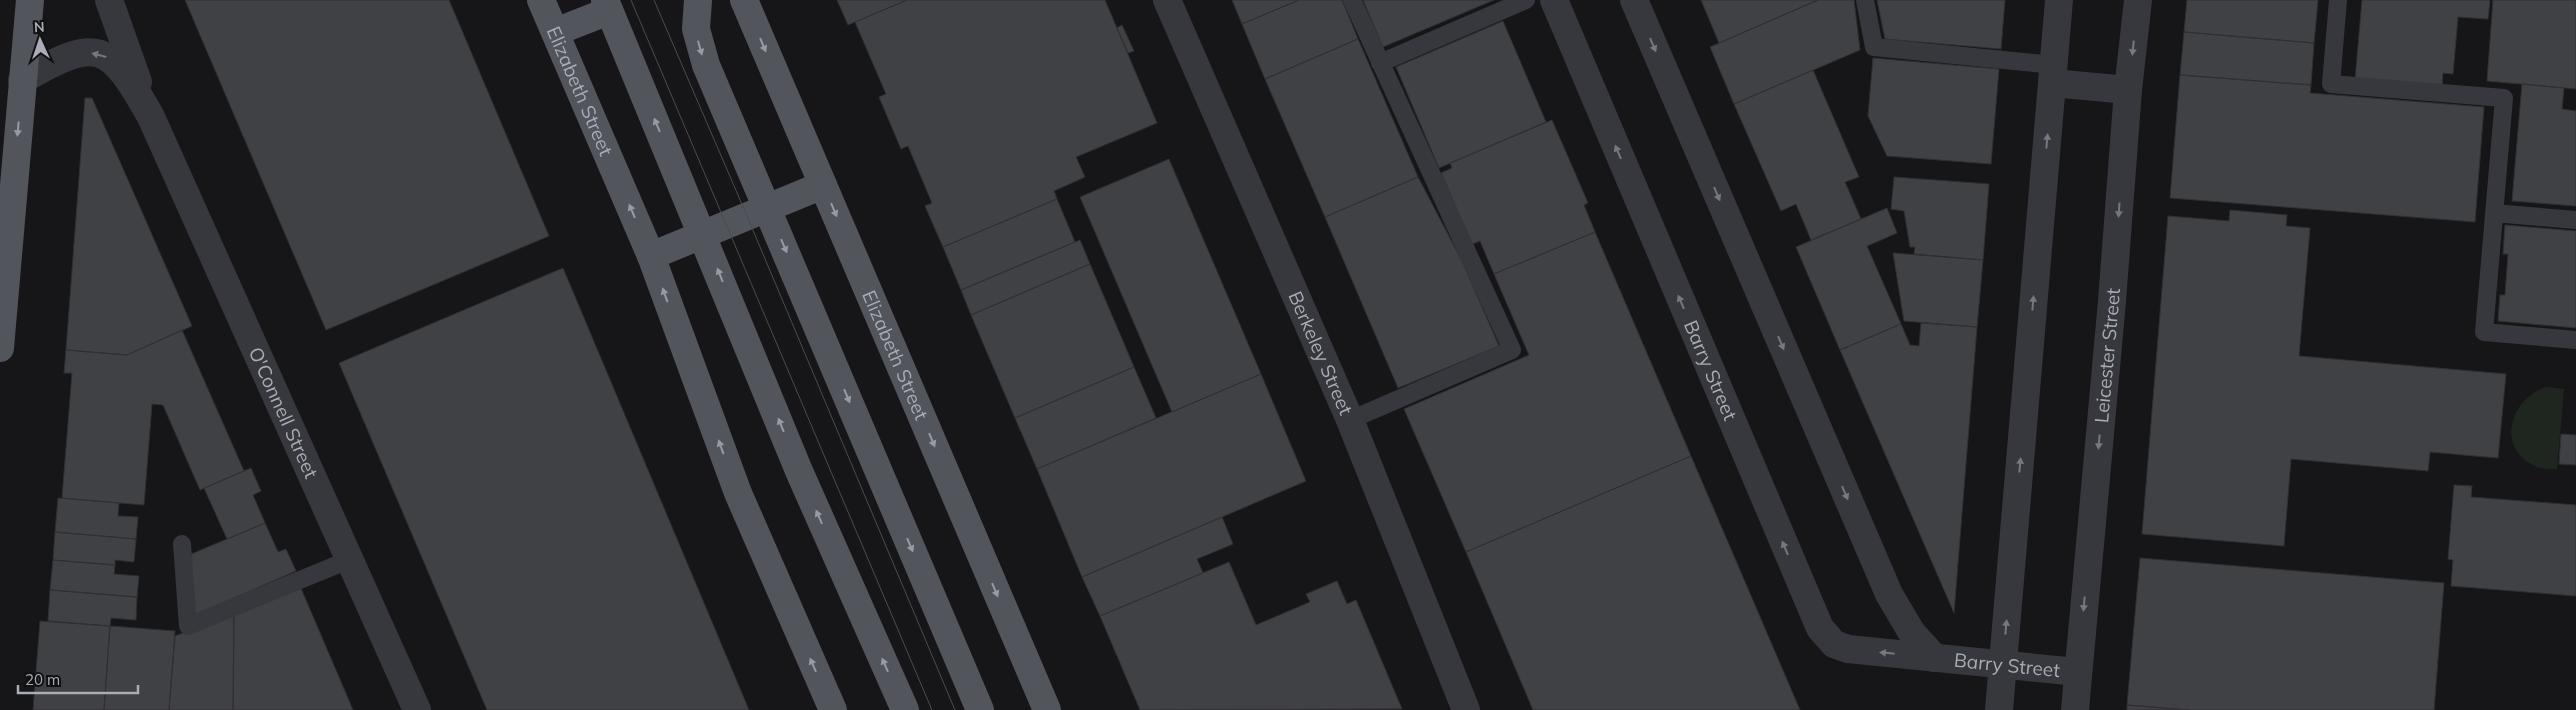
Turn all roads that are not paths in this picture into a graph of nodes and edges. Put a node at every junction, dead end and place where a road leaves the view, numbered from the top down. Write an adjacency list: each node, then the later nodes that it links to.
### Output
1 (30, 0): 19 (main road)
2 (109, 0): 21 (street, O'Connell Street)
3 (541, 0): 16 (main road, Elizabeth Street)
4 (698, 0): 23 (main road, one-way to 23)
5 (744, 0): 22 (main road, Elizabeth Street, one-way to 22)
6 (1167, 0): 30 (street, Berkeley Street)
7 (1352, 0): 17 (lane)
8 (1526, 0): 17 (lane)
9 (1554, 0): 33 (street, Barry Street, one-way to 9)
10 (1634, 0): 33 (street, Barry Street, one-way to 33)
11 (1866, 0): 18 (lane)
12 (2059, 0): 18 (street)
13 (2138, 0): 20 (street, Leicester Street, one-way to 20)
14 (2338, 0): 24 (lane)
15 (607, 5): 16 (main road); 26 (main road, one-way to 15)
16 (555, 32): 27 (main road, Elizabeth Street, one-way to 16)
17 (1380, 63): 30 (lane)
18 (2053, 74): 20 (street); 34 (street, one-way to 18)
19 (22, 80): 21 (street, O'Connell Street, one-way to 19); 29 (main road, one-way to 29)
20 (2128, 90): 35 (street, Leicester Street, one-way to 35)
21 (150, 117): 32 (street, O'Connell Street)
22 (823, 185): 23 (main road); 40 (main road, Elizabeth Street, one-way to 40)
23 (768, 208): 26 (main road); 39 (main road, one-way to 39)
24 (2494, 213): 25 (lane); 28 (lane)
25 (2576, 220)
26 (703, 234): 27 (main road); 38 (main road, one-way to 26)
27 (651, 256): 37 (main road, Elizabeth Street, one-way to 27)
28 (2576, 340)
29 (0, 348)
30 (1350, 420): 41 (street, Berkeley Street)
31 (182, 544): 32 (lane)
32 (351, 560): 36 (street, O'Connell Street)
33 (1935, 658): 34 (street, Barry Street)
34 (2003, 664): 35 (street, Barry Street); 42 (street)
35 (2077, 672): 43 (street, Leicester Street)
36 (417, 710)
37 (832, 710)
38 (905, 710)
39 (980, 710)
40 (1046, 710)
41 (1466, 710)
42 (1999, 710)
43 (2075, 710)

